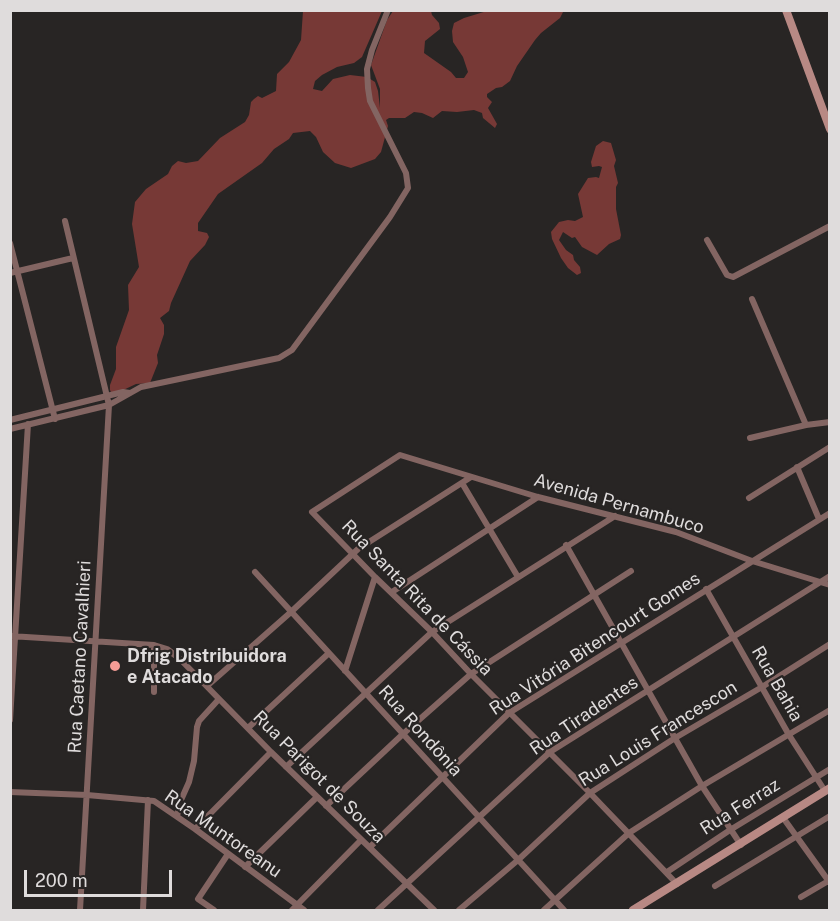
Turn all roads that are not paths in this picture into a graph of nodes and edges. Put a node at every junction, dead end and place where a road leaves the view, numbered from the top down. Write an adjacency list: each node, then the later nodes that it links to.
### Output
1 (388, 10): 11 (street)
2 (786, 10): 3 (main road)
3 (830, 129)
4 (65, 221): 8 (street, Rua Caetano Cavalhieri)
5 (830, 226): 6 (street)
6 (707, 240)
7 (10, 243): 9 (street)
8 (73, 258): 9 (street); 12 (street, Rua Caetano Cavalhieri)
9 (14, 273): 14 (street)
10 (752, 298): 19 (street)
11 (130, 393): 12 (street); 13 (street)
12 (108, 396): 13 (street, Rua Caetano Cavalhieri); 14 (street)
13 (110, 405): 15 (street); 50 (street, Rua Caetano Cavalhieri)
14 (52, 410): 15 (street); 16 (street)
15 (55, 419): 18 (street)
16 (10, 420)
17 (830, 422): 19 (street)
18 (28, 424): 20 (street); 48 (street)
19 (806, 425): 21 (street)
20 (10, 429)
21 (750, 438)
22 (830, 447): 23 (street)
23 (797, 467): 27 (street); 31 (street)
24 (471, 477): 25 (street); 26 (street, Avenida Pernambuco); 28 (street, Avenida Pernambuco)
25 (462, 483): 32 (street); 34 (street)
26 (538, 497): 30 (street, Avenida Pernambuco); 32 (street)
27 (749, 498)
28 (312, 512): 34 (street, Rua Santa Rita de Cássia)
29 (830, 513): 31 (street, Rua Vitória Bitencourt Gomes)
30 (615, 516): 33 (street); 35 (street, Avenida Pernambuco)
31 (819, 519): 35 (street, Rua Vitória Bitencourt Gomes)
32 (489, 528): 40 (street); 44 (street)
33 (567, 545): 40 (street); 45 (street)
34 (353, 555): 39 (street, Rua Santa Rita de Cássia); 46 (street)
35 (752, 561): 41 (street, Avenida Pernambuco); 43 (street, Rua Vitória Bitencourt Gomes)
36 (630, 571): 45 (street)
37 (255, 572): 46 (street, Rua Rondônia)
38 (830, 576): 41 (street, Rua Tiradentes)
39 (375, 577): 44 (street, Rua Santa Rita de Cássia); 55 (street)
40 (518, 577): 47 (street)
41 (820, 582): 42 (street, Avenida Pernambuco); 49 (street, Rua Tiradentes)
42 (830, 585)
43 (706, 589): 49 (street, Rua Bahia); 51 (street, Rua Vitória Bitencourt Gomes)
44 (392, 592): 47 (street, Rua Santa Rita de Cássia)
45 (593, 593): 51 (street); 56 (street)
46 (291, 612): 54 (street, Rua Rondônia); 57 (street)
47 (432, 632): 56 (street, Rua Santa Rita de Cássia); 61 (street)
48 (13, 636): 50 (street, Rua Parigot de Souza); 65 (street)
49 (733, 638): 58 (street, Rua Bahia); 59 (street, Rua Tiradentes)
50 (97, 642): 52 (street, Rua Parigot de Souza); 80 (street, Rua Caetano Cavalhieri)
51 (620, 642): 59 (street); 64 (street, Rua Vitória Bitencourt Gomes)
52 (154, 645): 57 (street, Rua Parigot de Souza); 60 (street)
53 (830, 645): 58 (street, Rua Louis Francescon)
54 (329, 653): 55 (street, Rua Rondônia); 66 (street)
55 (345, 671): 61 (street, Rua Rondônia)
56 (471, 674): 64 (street, Rua Santa Rita de Cássia); 67 (street)
57 (207, 686): 62 (street, Rua Parigot de Souza)
58 (762, 687): 68 (street, Rua Bahia); 69 (street, Rua Louis Francescon)
59 (647, 691): 69 (street); 71 (street, Rua Tiradentes)
60 (154, 692)
61 (366, 694): 67 (street, Rua Rondônia); 72 (street)
62 (219, 699): 66 (street, Rua Parigot de Souza); 84 (street)
63 (830, 710): 68 (street)
64 (509, 713): 71 (street, Rua Santa Rita de Cássia); 74 (street, Rua Vitória Bitencourt Gomes)
65 (10, 720)
66 (248, 728): 70 (street, Rua Parigot de Souza)
67 (403, 734): 74 (street, Rua Rondônia); 83 (street)
68 (789, 735): 75 (street, Rua Bahia); 76 (street)
69 (675, 738): 76 (street); 79 (street, Rua Louis Francescon)
70 (271, 752): 72 (street, Rua Parigot de Souza); 88 (street)
71 (550, 752): 79 (street, Rua Santa Rita de Cássia); 86 (street, Rua Tiradentes)
72 (286, 767): 81 (street, Rua Parigot de Souza)
73 (830, 769): 75 (street, Rua Ferraz)
74 (441, 777): 86 (street, Rua Rondônia); 94 (street, Rua Vitória Bitencourt Gomes)
75 (815, 777): 77 (street, Rua Bahia); 89 (street, Rua Ferraz)
76 (702, 786): 89 (street); 90 (street)
77 (827, 790): 87 (main road)
78 (10, 792): 80 (street, Rua Muntoreanu)
79 (590, 793): 90 (street, Rua Santa Rita de Cássia); 96 (street, Rua Louis Francescon)
80 (87, 795): 82 (street, Rua Muntoreanu); 106 (street, Rua Caetano Cavalhieri)
81 (317, 797): 83 (street, Rua Parigot de Souza); 97 (street)
82 (148, 800): 84 (street, Rua Muntoreanu); 107 (street)
83 (326, 806): 92 (street, Rua Parigot de Souza)
84 (177, 816): 88 (street, Rua Muntoreanu)
85 (830, 816): 91 (street)
86 (479, 817): 96 (street, Rua Rondônia); 100 (street, Rua Tiradentes)
87 (784, 819): 91 (street); 93 (main road)
88 (195, 829): 95 (street, Rua Muntoreanu)
89 (730, 830): 93 (street); 98 (street, Rua Ferraz)
90 (629, 834): 98 (street, Rua Santa Rita de Cássia); 104 (street)
91 (796, 836): 99 (street); 102 (street)
92 (361, 840): 94 (street, Rua Parigot de Souza); 105 (street)
93 (741, 844): 101 (main road)
94 (370, 848): 100 (street, Rua Parigot de Souza)
95 (228, 854): 97 (street, Rua Muntoreanu); 108 (street)
96 (518, 860): 104 (street, Rua Rondônia); 112 (street, Rua Louis Francescon)
97 (245, 867): 105 (street, Rua Muntoreanu)
98 (667, 872): 101 (street, Rua Santa Rita de Cássia)
99 (829, 881): 103 (street)
100 (406, 884): 110 (street, Rua Tiradentes); 111 (street, Rua Parigot de Souza)
101 (677, 884): 115 (main road)
102 (715, 886)
103 (801, 897)
104 (555, 901): 113 (street); 114 (street, Rua Rondônia)
105 (294, 908): 109 (street, Rua Muntoreanu)
106 (80, 910)
107 (143, 910)
108 (214, 910)
109 (304, 910)
110 (378, 910)
111 (434, 910)
112 (459, 910)
113 (544, 910)
114 (564, 910)
115 (633, 910)

